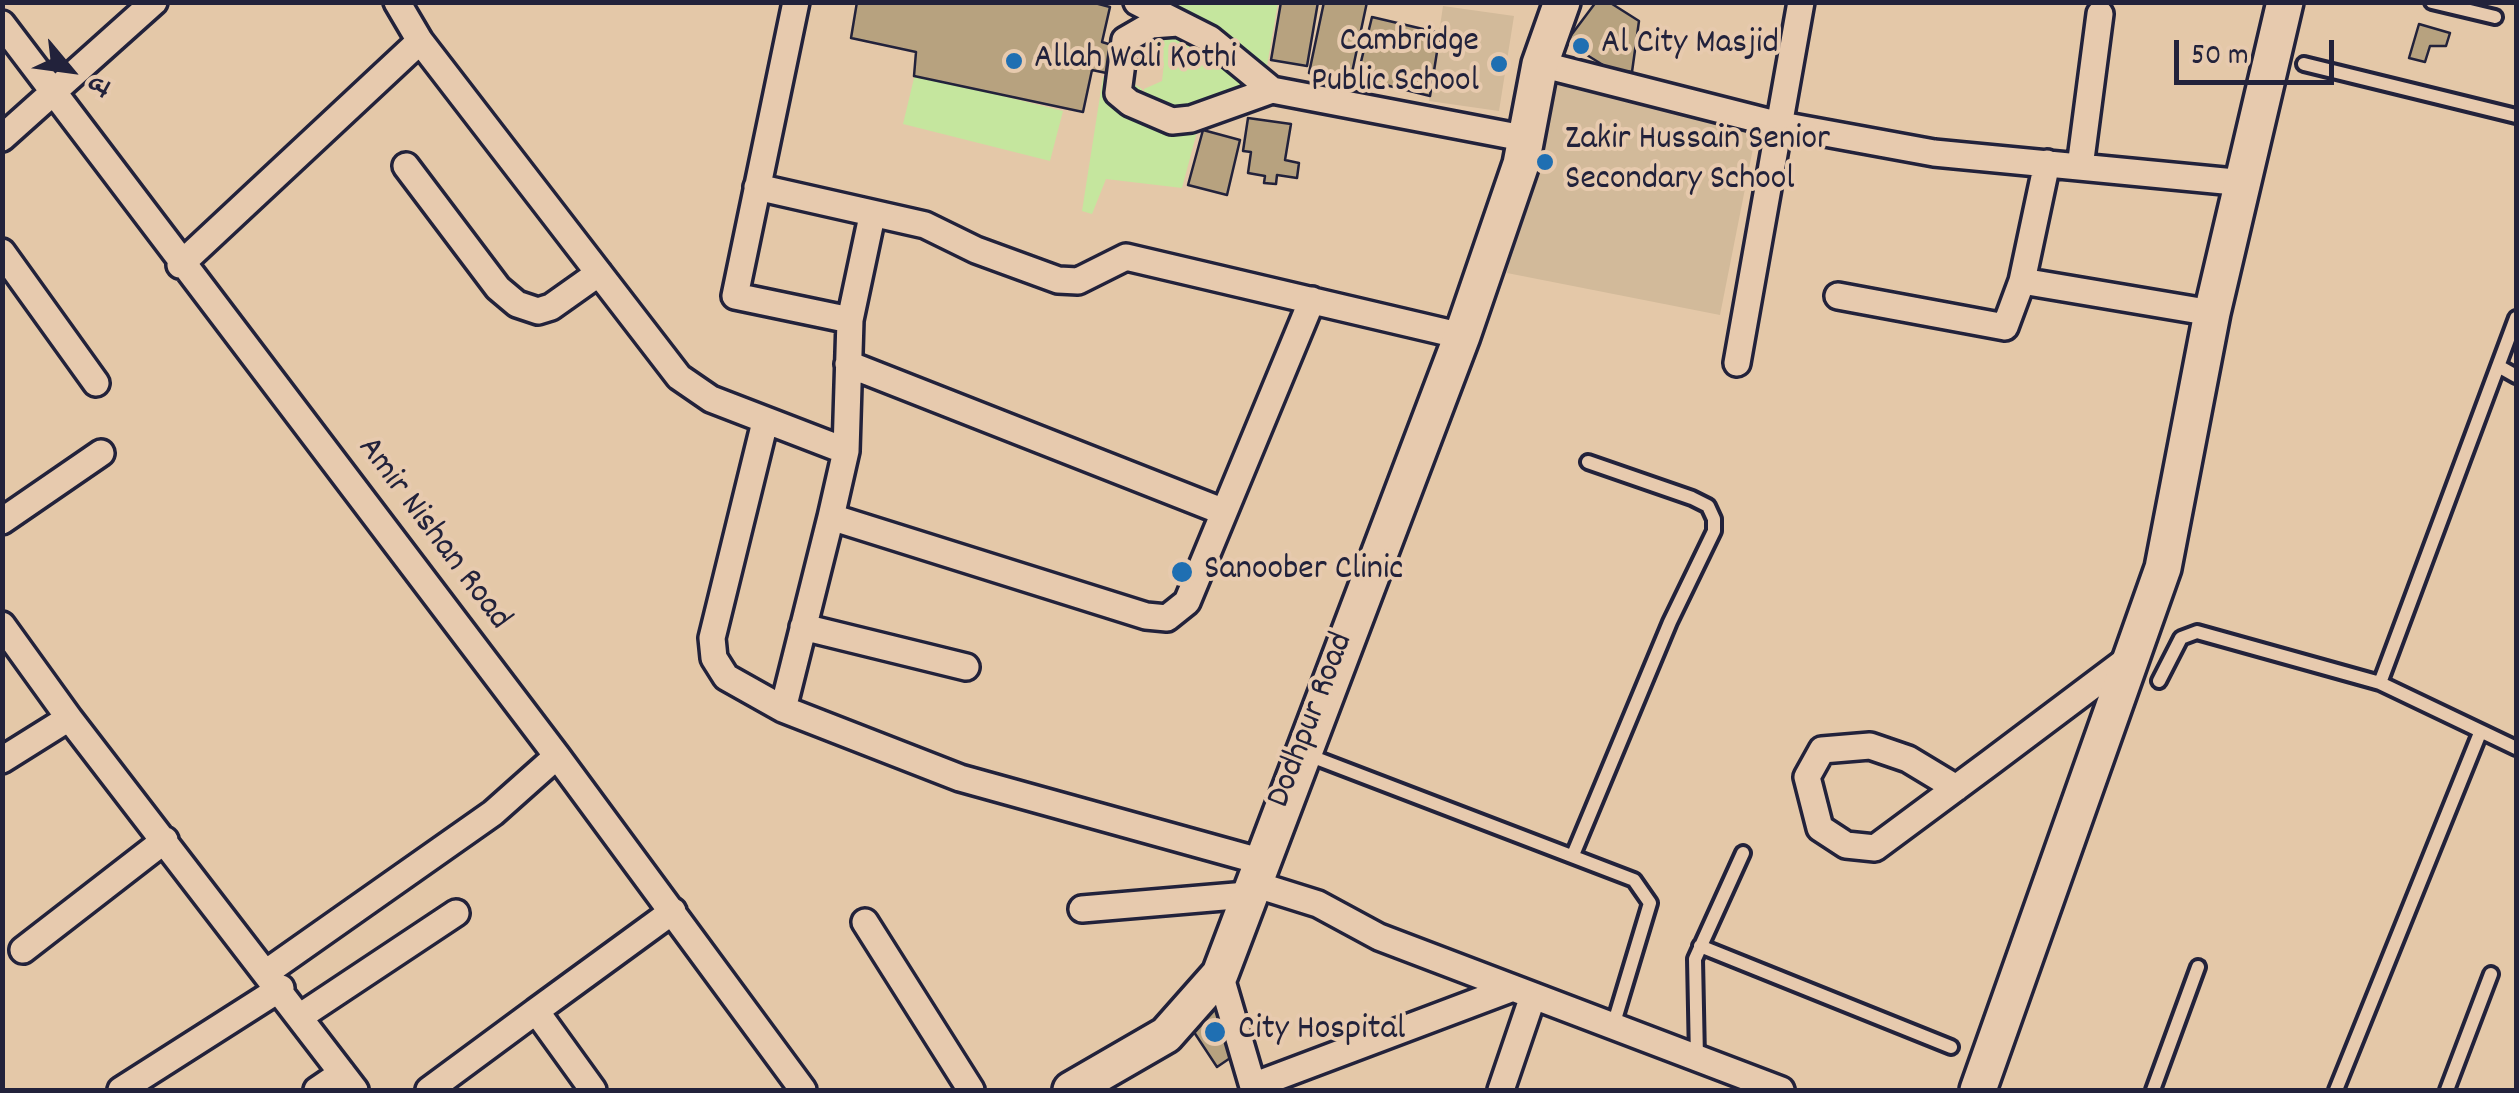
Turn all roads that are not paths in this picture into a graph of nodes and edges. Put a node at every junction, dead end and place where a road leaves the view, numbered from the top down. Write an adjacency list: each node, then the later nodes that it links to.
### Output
1 (154, 2): 17 (street)
2 (397, 2): 13 (street)
3 (796, 2): 26 (street)
4 (1137, 2): 11 (street)
5 (1562, 2): 14 (street, Dodhpur Road)
6 (1801, 2): 19 (street)
7 (2285, 2): 25 (street)
8 (2432, 2): 10 (lane)
9 (2100, 14): 24 (street)
10 (2495, 16)
11 (1178, 23): 16 (street); 16 (street)
12 (2, 24): 17 (street, Amir Nishan Road)
13 (420, 41): 29 (street); 30 (street)
14 (1540, 64): 19 (street); 21 (street, Dodhpur Road)
15 (2304, 64): 18 (lane)
16 (1272, 90): 21 (street)
17 (55, 94): 20 (street); 29 (street, Amir Nishan Road)
18 (2516, 116)
19 (1776, 124): 22 (street); 38 (street)
20 (2, 138)
21 (1528, 140): 37 (street, Dodhpur Road)
22 (2046, 163): 24 (street); 31 (street)
23 (406, 166): 30 (street)
24 (2080, 166): 25 (street)
25 (2245, 182): 34 (street)
26 (756, 187): 27 (street); 36 (street)
27 (872, 216): 33 (street); 36 (street)
28 (2, 252): 42 (street)
29 (180, 265): 61 (street, Amir Nishan Road)
30 (599, 273): 43 (street)
31 (2022, 281): 32 (street); 34 (street)
32 (1838, 296)
33 (1312, 300): 37 (street); 47 (street)
34 (2212, 313): 52 (street)
35 (2516, 318): 40 (lane)
36 (850, 320): 39 (street)
37 (1462, 336): 60 (street, Dodhpur Road)
38 (1737, 363)
39 (848, 364): 44 (street); 47 (street)
40 (2500, 367): 41 (lane); 55 (lane)
41 (2516, 376)
42 (96, 383)
43 (765, 422): 44 (street); 56 (street)
44 (846, 451): 48 (street)
45 (101, 453): 49 (street)
46 (1588, 462): 66 (lane)
47 (1224, 512): 48 (street)
48 (831, 517): 51 (street)
49 (2, 521)
50 (2, 625): 57 (street)
51 (804, 627): 53 (street); 56 (street)
52 (2132, 656): 63 (street); 96 (street)
53 (966, 667)
54 (2159, 681): 55 (lane)
55 (2380, 683): 58 (lane)
56 (783, 709): 67 (street)
57 (70, 718): 62 (street); 64 (street)
58 (2480, 733): 59 (lane); 98 (lane)
59 (2516, 748)
60 (1301, 752): 66 (lane); 67 (street, Dodhpur Road)
61 (557, 756): 69 (street, Amir Nishan Road); 77 (street)
62 (2, 760)
63 (1956, 788): 63 (street)
64 (165, 840): 73 (street); 77 (street)
65 (1743, 854): 72 (lane)
66 (1573, 855): 81 (lane)
67 (1254, 880): 68 (street); 75 (street, Dodhpur Road); 78 (street)
68 (1082, 909)
69 (673, 911): 79 (street); 91 (street, Amir Nishan Road)
70 (456, 913): 80 (street)
71 (865, 922): 92 (street)
72 (1700, 946): 82 (lane); 83 (lane)
73 (24, 950)
74 (2198, 967): 97 (lane)
75 (1220, 974): 86 (street); 93 (street, Dodhpur Road)
76 (2491, 974): 99 (lane)
77 (274, 980): 80 (street); 87 (street)
78 (1523, 992): 81 (street); 86 (street); 94 (street)
79 (536, 1011): 89 (street); 90 (street)
80 (301, 1016): 84 (street)
81 (1612, 1026): 83 (street)
82 (1951, 1047)
83 (1697, 1058): 85 (street)
84 (349, 1082): 88 (street)
85 (1751, 1085): 95 (street)
86 (1254, 1088)
87 (121, 1090)
88 (318, 1090)
89 (429, 1090)
90 (594, 1090)
91 (803, 1090)
92 (971, 1090)
93 (1071, 1090)
94 (1501, 1090)
95 (1781, 1090)
96 (1978, 1090)
97 (2153, 1090)
98 (2336, 1090)
99 (2446, 1090)

